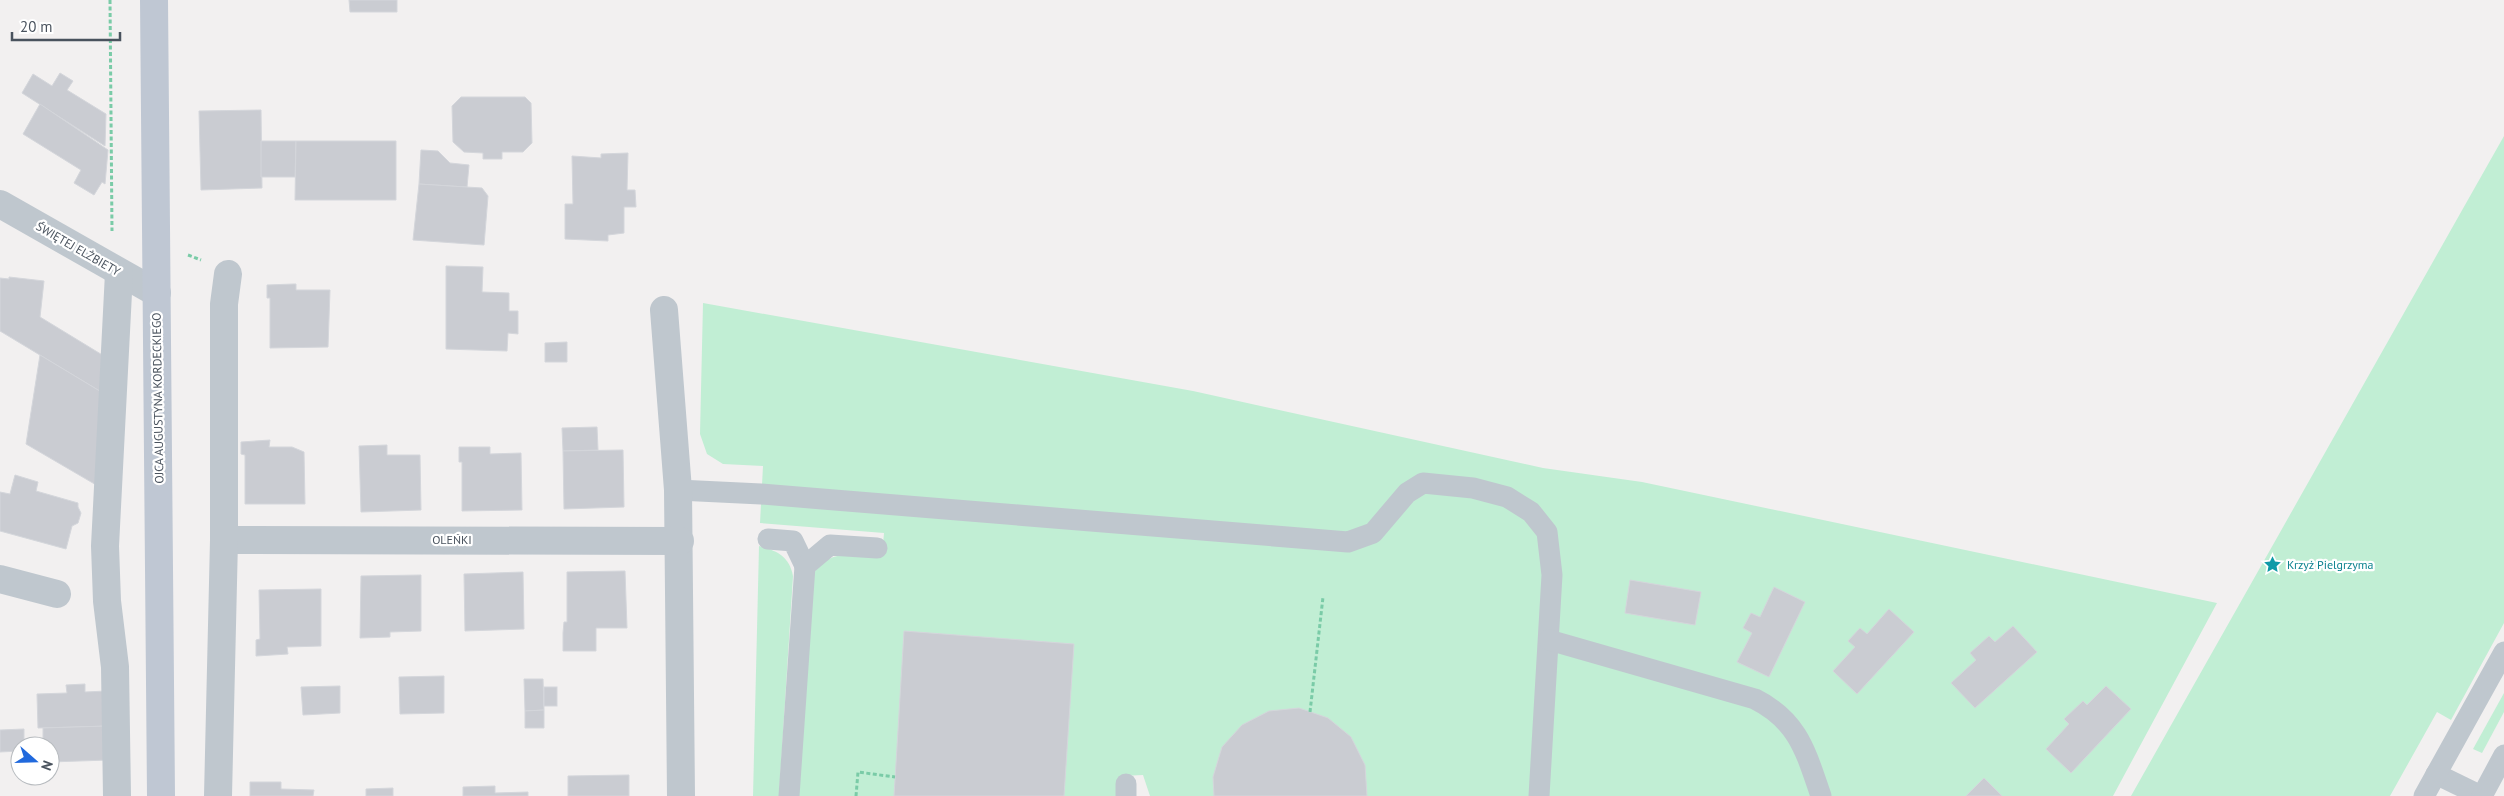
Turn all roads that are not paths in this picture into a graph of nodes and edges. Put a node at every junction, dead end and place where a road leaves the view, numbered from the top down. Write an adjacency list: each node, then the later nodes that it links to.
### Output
1 (154, 0): 5 (street, OJCA AUGUSTYNA KORDECKIEGO)
2 (0, 204): 3 (street, ŚWIĘTEJ ELŻBIETY)
3 (119, 273): 5 (street, ŚWIĘTEJ ELŻBIETY); 19 (street)
4 (228, 274): 9 (street)
5 (157, 293): 20 (street, OJCA AUGUSTYNA KORDECKIEGO)
6 (664, 310): 7 (street)
7 (678, 490): 10 (street); 15 (lane)
8 (768, 539): 12 (lane)
9 (224, 540): 10 (street, OLEŃKI); 21 (street)
10 (680, 541): 22 (street)
11 (877, 548): 12 (lane)
12 (806, 566): 23 (lane)
13 (0, 579): 14 (street)
14 (56, 594)
15 (1549, 640): 24 (lane); 25 (lane)
16 (2504, 652): 18 (lane)
17 (2504, 755): 27 (lane)
18 (2436, 774): 26 (lane); 27 (lane)
19 (116, 796)
20 (161, 796)
21 (218, 796)
22 (681, 796)
23 (789, 796)
24 (1539, 796)
25 (1821, 796)
26 (2424, 796)
27 (2481, 796)

